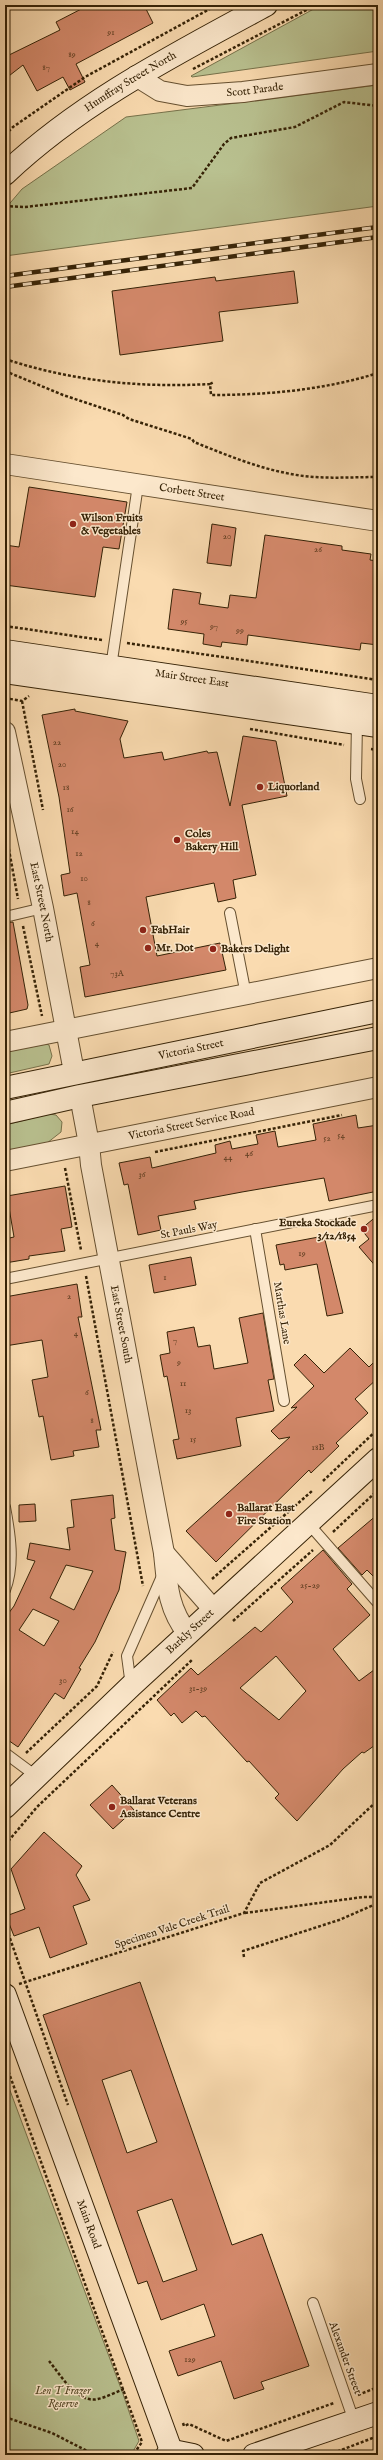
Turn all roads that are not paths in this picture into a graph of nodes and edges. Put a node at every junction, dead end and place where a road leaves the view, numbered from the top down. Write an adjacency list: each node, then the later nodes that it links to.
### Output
1 (266, 5): 3 (main road, Humffray Street North)
2 (378, 74): 3 (street, Scott Parade)
3 (136, 76): 4 (main road, Humffray Street North)
4 (5, 174)
5 (5, 464): 6 (street, Corbett Street)
6 (138, 485): 7 (street, Corbett Street); 9 (lane)
7 (378, 521)
8 (5, 651): 9 (main road, Mair Street East)
9 (111, 667): 11 (main road, Mair Street East)
10 (5, 672): 13 (main road, Mair Street East)
11 (348, 702): 12 (main road, Mair Street East); 13 (lane)
12 (378, 706)
13 (368, 724): 15 (lane)
14 (5, 732): 16 (street, East Street North)
15 (360, 799)
16 (43, 908): 18 (lane); 22 (street, East Street North)
17 (230, 913): 20 (lane)
18 (5, 917)
19 (378, 968): 20 (street)
20 (246, 995): 22 (street)
21 (378, 1010): 25 (main road, Victoria Street)
22 (66, 1030): 24 (street); 25 (street, East Street North)
23 (378, 1038): 28 (main road)
24 (5, 1042)
25 (70, 1073): 27 (main road, Victoria Street); 28 (lane)
26 (378, 1087): 30 (street, Victoria Street Service Road)
27 (5, 1088)
28 (76, 1097): 29 (main road); 30 (street, East Street South)
29 (5, 1113)
30 (90, 1144): 31 (street, Victoria Street Service Road); 34 (street, East Street South)
31 (5, 1161)
32 (378, 1205): 33 (lane, St Pauls Way)
33 (256, 1229): 34 (lane, St Pauls Way); 36 (lane, Marthas Lane)
34 (109, 1259): 35 (lane, St Pauls Way); 40 (street, East Street South)
35 (5, 1279)
36 (284, 1401)
37 (378, 1459): 39 (main road, Barkly Street)
38 (5, 1507): 41 (lane)
39 (308, 1523): 42 (lane); 43 (main road, Barkly Street)
40 (165, 1561): 43 (street); 44 (street, East Street South); 45 (lane)
41 (5, 1590)
42 (378, 1603)
43 (214, 1610): 44 (main road, Barkly Street)
44 (188, 1634): 45 (main road, Barkly Street)
45 (131, 1686): 47 (main road, Barkly Street)
46 (5, 1753): 47 (lane)
47 (36, 1776): 48 (main road, Barkly Street)
48 (5, 1807)
49 (5, 1995): 53 (main road, Main Road)
50 (313, 2303): 52 (lane, Alexander Street)
51 (378, 2413): 52 (main road)
52 (354, 2421): 54 (main road)
53 (178, 2454)
54 (254, 2455)

